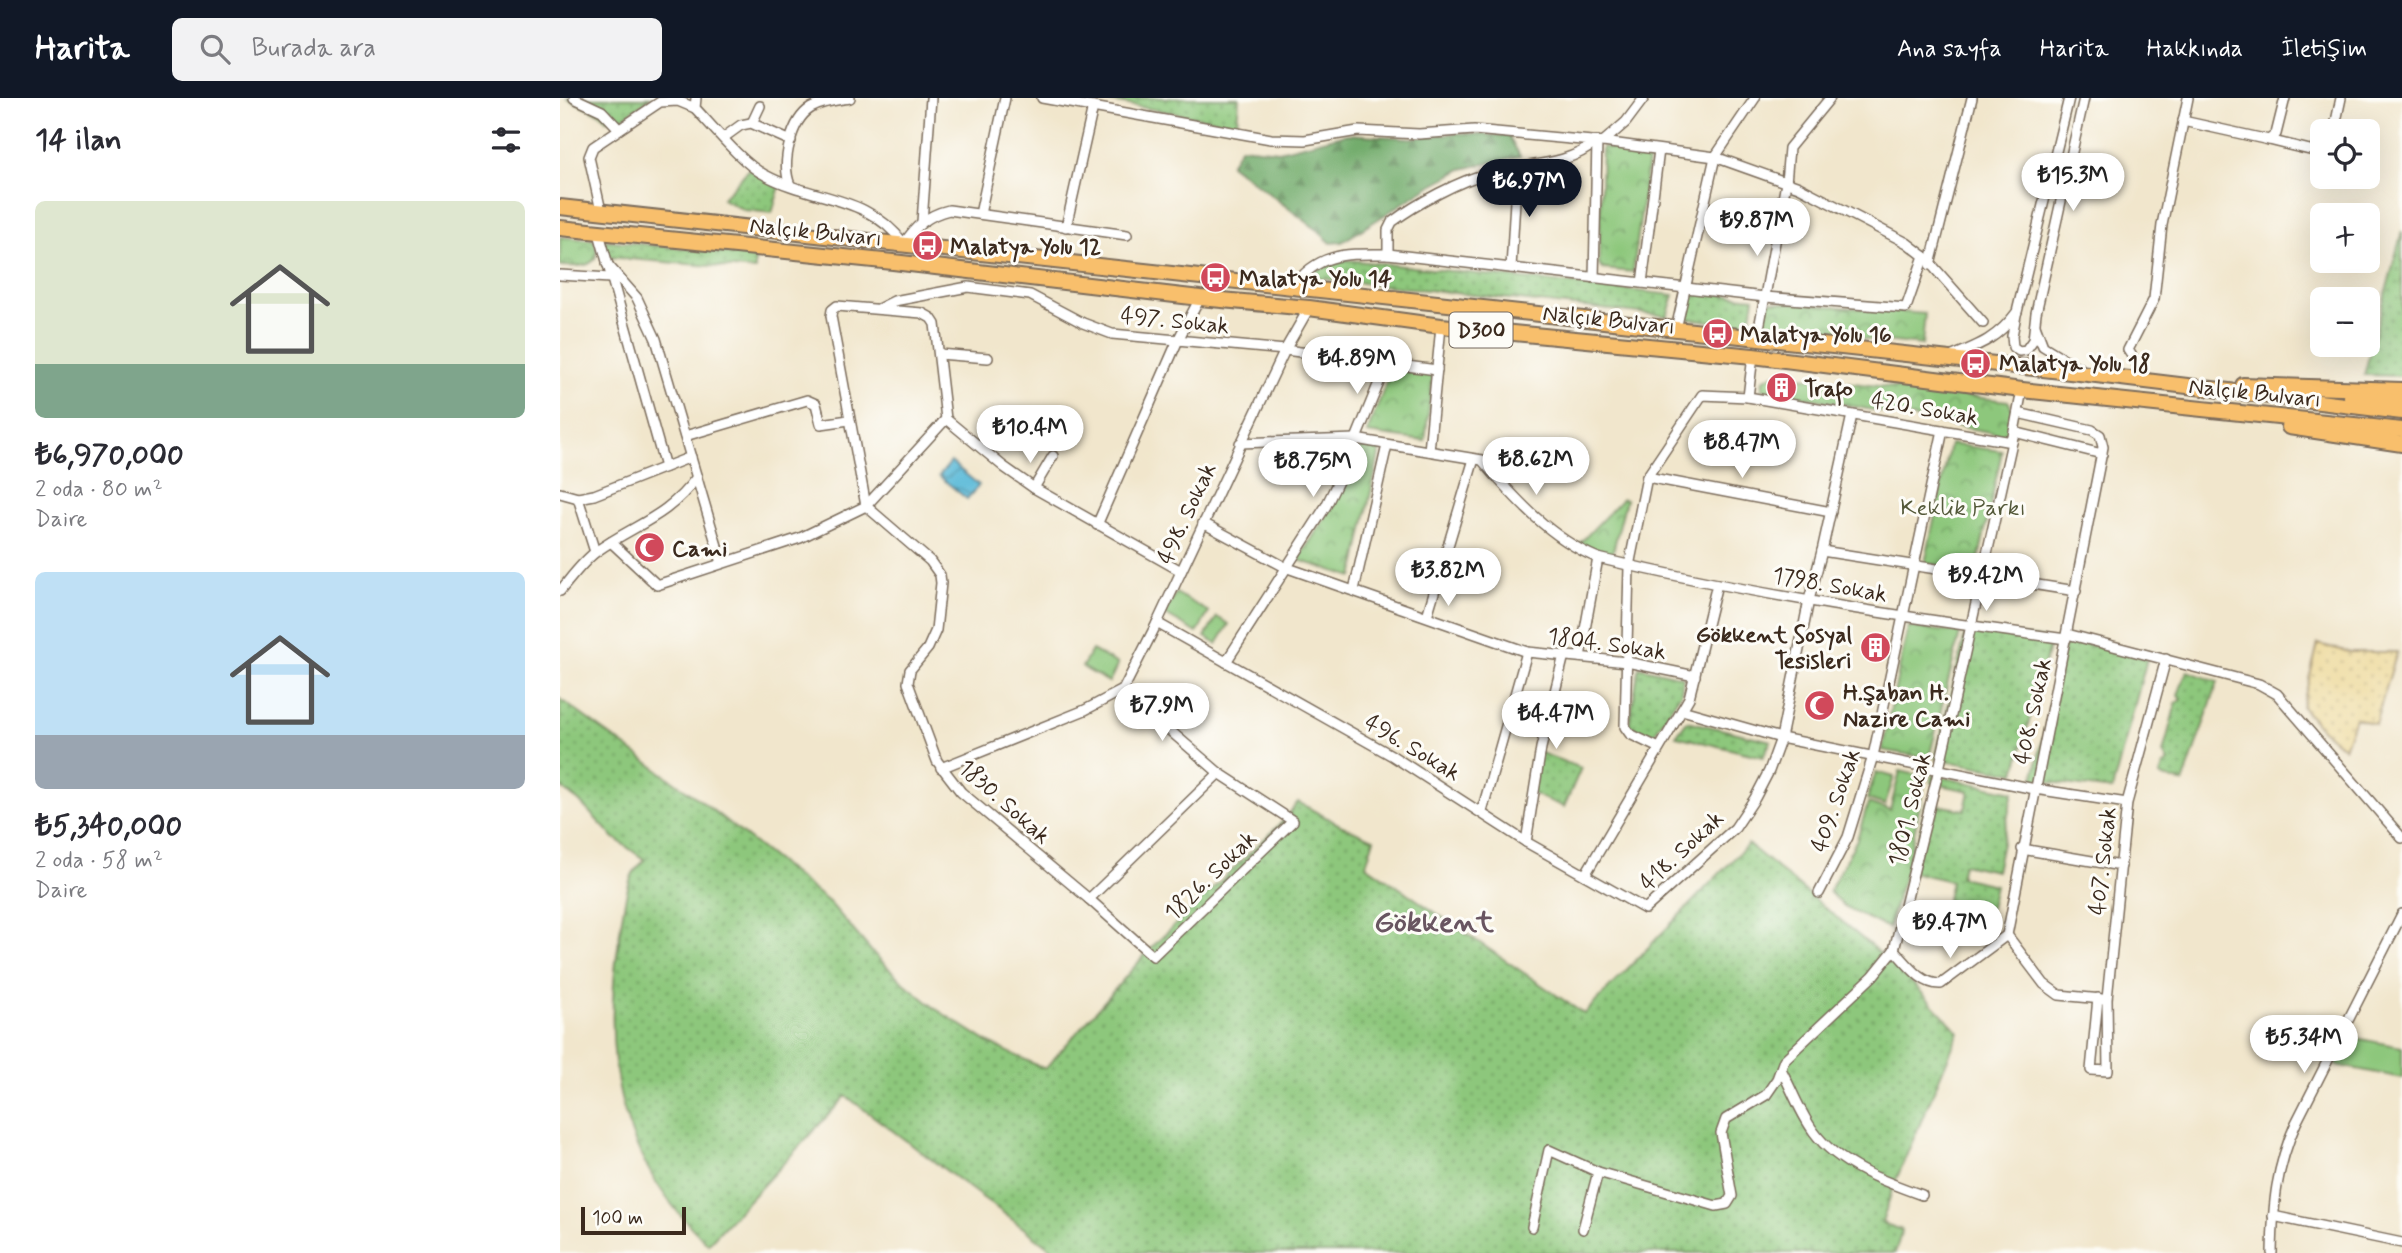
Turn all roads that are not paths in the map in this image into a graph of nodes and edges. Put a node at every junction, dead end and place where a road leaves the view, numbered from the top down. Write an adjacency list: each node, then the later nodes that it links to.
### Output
1 (574, 98): 22 (street)
2 (850, 98): 25 (street)
3 (930, 98): 36 (street)
4 (1005, 98): 35 (street)
5 (1041, 98): 18 (street)
6 (1644, 98): 26 (street)
7 (1755, 98): 29 (street)
8 (1830, 98): 31 (street)
9 (1972, 98): 45 (street)
10 (2061, 98): 15 (street)
11 (2084, 98): 59 (street)
12 (2188, 98): 20 (street)
13 (2285, 98): 24 (street)
14 (2342, 98): 19 (street)
15 (2068, 102): 57 (street)
16 (696, 103): 22 (street); 23 (street)
17 (760, 106): 21 (street)
18 (1093, 107): 26 (street); 37 (street)
19 (2337, 119)
20 (2183, 121): 24 (street); 71 (street)
21 (752, 123): 23 (street); 25 (street)
22 (619, 129): 34 (street)
23 (723, 138): 32 (street)
24 (2269, 140): 28 (street)
25 (791, 141): 32 (street)
26 (1600, 142): 27 (street); 30 (street); 49 (street)
27 (1659, 150): 29 (street); 50 (street)
28 (2310, 150)
29 (1715, 157): 31 (street); 52 (street)
30 (1517, 168): 42 (street); 46 (street)
31 (1786, 183): 43 (street); 53 (street)
32 (789, 185): 41 (street)
33 (560, 206): 34 (highway, Nalçık Bulvarı / D300)
34 (601, 211): 41 (highway, Nalçık Bulvarı / D300)
35 (979, 214): 36 (street); 37 (street)
36 (922, 222): 41 (street)
37 (1066, 226): 40 (street)
38 (560, 228): 39 (highway, Nalçık Bulvarı / D300)
39 (599, 233): 44 (street); 54 (highway, Nalçık Bulvarı / D300)
40 (1127, 235)
41 (904, 244): 51 (highway, Nalçık Bulvarı / D300)
42 (1388, 254): 46 (street); 51 (street)
43 (1924, 256): 45 (street); 53 (street)
44 (607, 264): 48 (street); 86 (street)
45 (1930, 264): 58 (street)
46 (1511, 268): 49 (street)
47 (560, 275): 48 (street)
48 (610, 278): 97 (street)
49 (1594, 278): 50 (street)
50 (1642, 283): 52 (street)
51 (1293, 287): 61 (highway, Nalçık Bulvarı / D300)
52 (1686, 288): 53 (street); 61 (street)
53 (1765, 297): 62 (street)
54 (1200, 298): 55 (highway, Nalçık Bulvarı / D300); 63 (street)
55 (1309, 308): 60 (highway, Nalçık Bulvarı / D300); 64 (street, 498. Sokak)
56 (879, 309): 63 (street, 497. Sokak); 65 (street); 83 (street)
57 (2017, 312): 59 (street); 68 (street)
58 (1983, 323)
59 (2035, 324): 72 (street)
60 (1441, 326): 66 (highway, Nalçık Bulvarı / D300); 70 (street)
61 (1676, 329): 62 (highway, Nalçık Bulvarı / D300)
62 (1757, 339): 68 (highway, Nalçık Bulvarı / D300)
63 (1178, 340): 64 (street, 497. Sokak); 106 (street)
64 (1285, 350): 69 (street, 497. Sokak); 89 (street, 498. Sokak)
65 (939, 354): 67 (street); 82 (street)
66 (1753, 356): 74 (highway, Nalçık Bulvarı / D300); 76 (street)
67 (988, 358)
68 (1944, 359): 72 (highway, Nalçık Bulvarı / D300)
69 (1387, 363): 70 (street, 497. Sokak); 88 (street)
70 (1437, 370): 92 (street)
71 (2141, 371): 72 (highway); 73 (highway)
72 (2088, 374): 79 (highway, Nalçık Bulvarı / D300)
73 (2247, 385): 75 (highway); 77 (highway)
74 (2022, 390): 78 (highway, Nalçık Bulvarı / D300); 80 (street, 1801. Sokak)
75 (2402, 390)
76 (1748, 397): 81 (street, 420. Sokak); 99 (street, 420. Sokak)
77 (2402, 402)
78 (2220, 412): 85 (highway, Nalçık Bulvarı / D300); 90 (highway)
79 (2402, 412)
80 (2018, 413): 87 (street, 1801. Sokak); 93 (street)
81 (1852, 415): 84 (street, 420. Sokak); 104 (street, 418. Sokak)
82 (946, 419): 100 (street); 103 (street)
83 (849, 420): 86 (street); 103 (street)
84 (1943, 430): 87 (street, 420. Sokak); 113 (street, 409. Sokak)
85 (2402, 430)
86 (685, 436): 95 (street)
87 (2013, 437): 93 (street, 420. Sokak); 116 (street, 1801. Sokak)
88 (1355, 439): 89 (street); 91 (street); 114 (street)
89 (1240, 443): 105 (street, 498. Sokak)
90 (2402, 444)
91 (1387, 445): 92 (street); 118 (street)
92 (1429, 452): 96 (street)
93 (2102, 454): 120 (street, 408. Sokak)
94 (1053, 456): 100 (street)
95 (691, 457): 97 (street); 98 (street)
96 (1474, 458): 110 (street, 1798. Sokak); 122 (street)
97 (665, 467): 102 (street)
98 (697, 477): 107 (street); 111 (street)
99 (1647, 477): 104 (street); 112 (street)
100 (1034, 488): 106 (street)
101 (560, 493): 102 (street)
102 (578, 498): 109 (street)
103 (866, 506): 111 (street); 139 (street, 1830. Sokak)
104 (1831, 512): 108 (street, 418. Sokak)
105 (1203, 523): 114 (street, 1804. Sokak); 115 (street, 498. Sokak)
106 (1097, 525): 115 (street)
107 (611, 542): 109 (street); 111 (street)
108 (1822, 551): 113 (street); 121 (street, 418. Sokak)
109 (595, 552): 119 (street)
110 (1598, 558): 112 (street, 1798. Sokak); 129 (street)
111 (722, 563)
112 (1629, 566): 117 (street, 1798. Sokak); 132 (street)
113 (1913, 566): 116 (street); 123 (street, 409. Sokak)
114 (1285, 567): 118 (street, 1804. Sokak); 131 (street)
115 (1181, 571): 124 (street, 498. Sokak)
116 (1983, 577): 120 (street); 125 (street, 1801. Sokak)
117 (1717, 584): 121 (street, 1798. Sokak); 133 (street)
118 (1354, 590): 122 (street, 1804. Sokak)
119 (560, 591)
120 (2076, 591): 126 (street, 408. Sokak)
121 (1809, 600): 123 (street, 1798. Sokak); 136 (street, 418. Sokak)
122 (1427, 617): 127 (street, 1804. Sokak)
123 (1902, 617): 125 (street, 1798. Sokak); 138 (street, 409. Sokak)
124 (1157, 624): 131 (street, 496. Sokak); 134 (street, 498. Sokak)
125 (1972, 626): 126 (street, 1798. Sokak); 140 (street, 1801. Sokak)
126 (2067, 636): 130 (street, 1798. Sokak); 142 (street, 408. Sokak)
127 (1527, 652): 128 (street, 1804. Sokak); 144 (street)
128 (1564, 655): 129 (street, 1804. Sokak); 146 (street)
129 (1580, 657): 132 (street, 1804. Sokak)
130 (2166, 659): 143 (street, 407. Sokak); 145 (street, 1798. Sokak)
131 (1226, 662): 144 (street, 496. Sokak)
132 (1627, 662): 133 (street, 1804. Sokak); 137 (street)
133 (1695, 676): 135 (street)
134 (1123, 690): 139 (street); 141 (street)
135 (1682, 710): 136 (street); 137 (street)
136 (1782, 738): 138 (street); 152 (street, 418. Sokak)
137 (1659, 748): 149 (street)
138 (1873, 756): 140 (street); 150 (street, 409. Sokak)
139 (942, 768): 151 (street, 1830. Sokak)
140 (1939, 769): 142 (street); 155 (street, 1801. Sokak)
141 (1219, 773): 151 (street); 156 (street, 1826. Sokak)
142 (2035, 789): 143 (street); 147 (street, 408. Sokak)
143 (2127, 803): 148 (street, 407. Sokak)
144 (1482, 811): 146 (street, 496. Sokak)
145 (2402, 838)
146 (1527, 842): 149 (street, 496. Sokak)
147 (2022, 849): 148 (street); 154 (street, 408. Sokak)
148 (2121, 866): 157 (street, 407. Sokak)
149 (1585, 876): 152 (street, 496. Sokak)
150 (1819, 893)
151 (1089, 899): 156 (street, 1830. Sokak)
152 (1645, 909)
153 (2402, 914): 161 (street)
154 (2007, 935): 155 (street); 157 (street)
155 (1894, 950): 158 (street)
156 (1153, 956)
157 (2103, 999): 157 (street, 407. Sokak)
158 (1782, 1069): 159 (street); 160 (street)
159 (1598, 1171): 162 (street); 163 (street)
160 (1922, 1195)
161 (2273, 1216): 164 (street); 165 (street)
162 (1532, 1227)
163 (1583, 1229)
164 (2402, 1243)
165 (2272, 1253)

